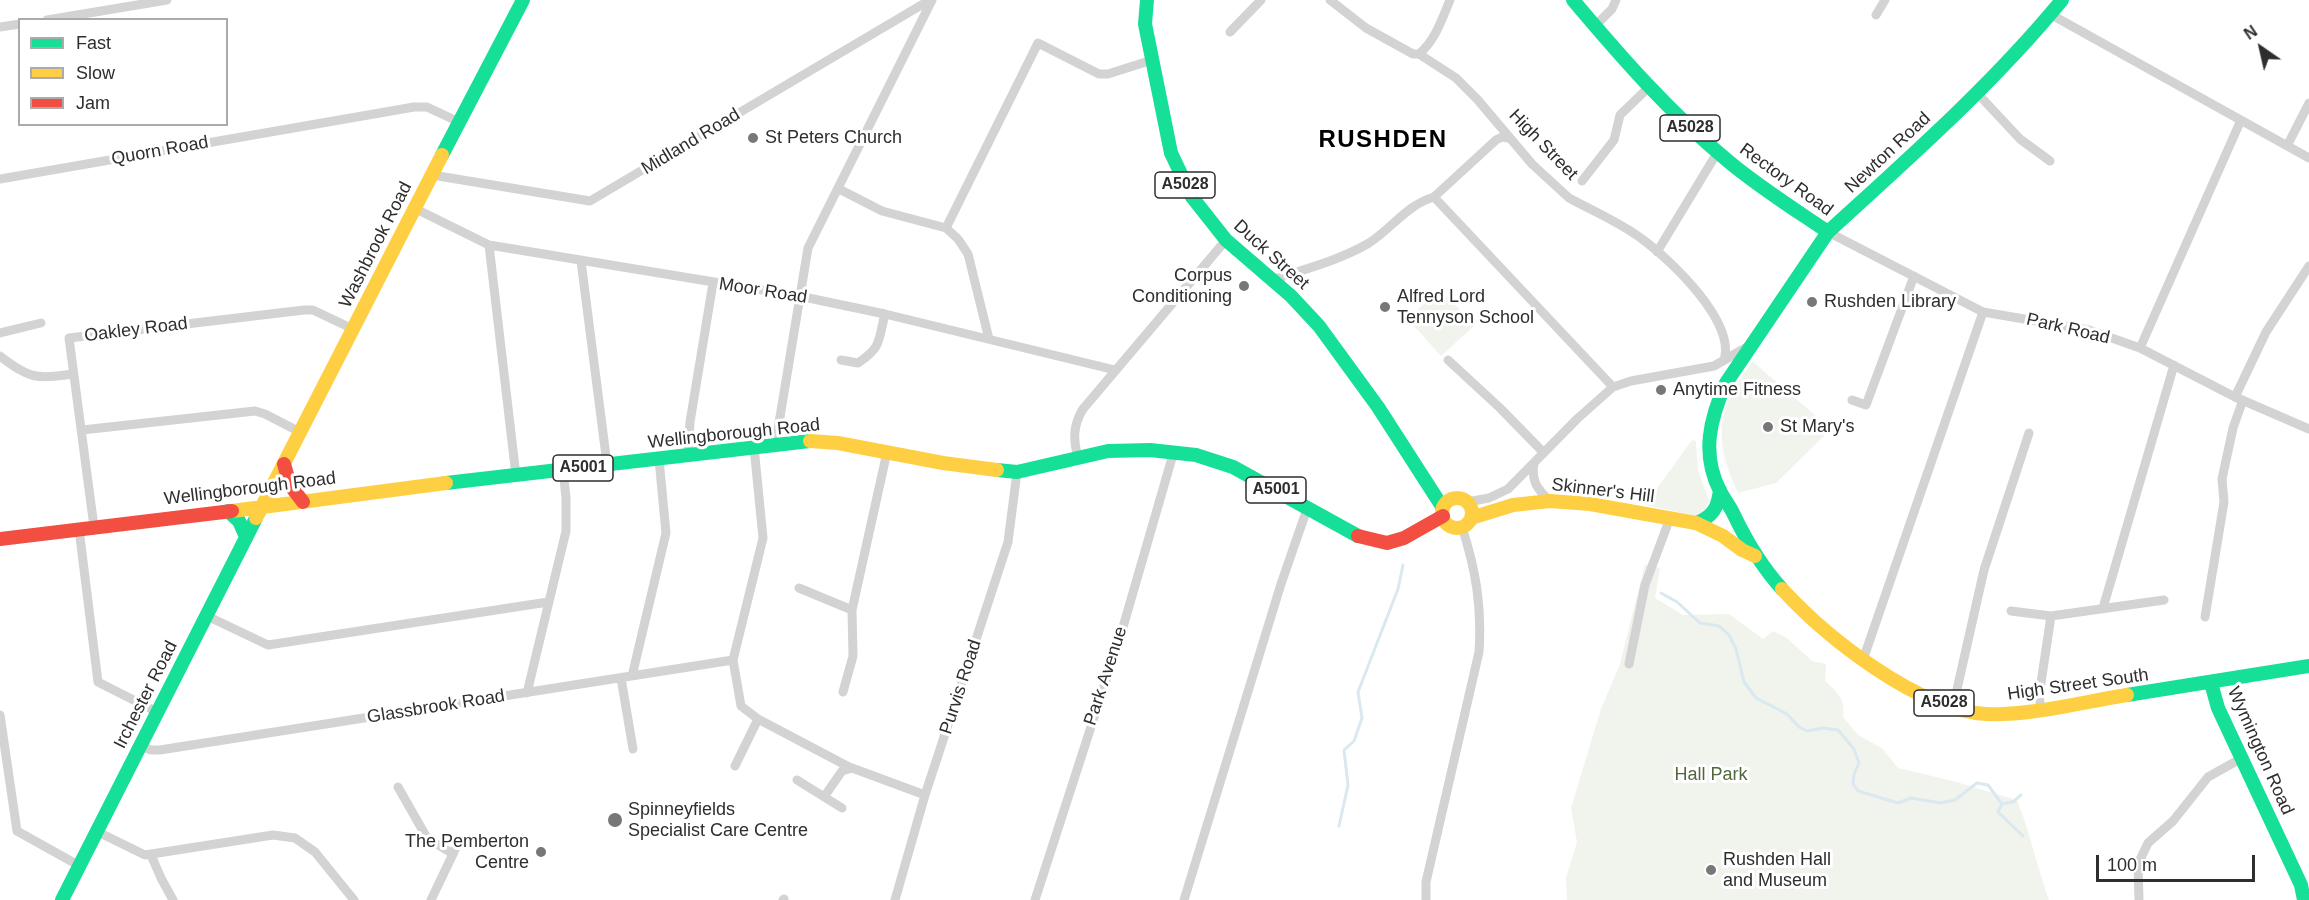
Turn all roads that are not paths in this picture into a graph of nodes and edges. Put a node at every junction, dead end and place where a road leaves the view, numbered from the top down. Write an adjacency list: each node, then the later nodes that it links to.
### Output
1 (167, 0): 14 (street)
2 (931, 0): 31 (street, Midland Road); 34 (street)
3 (1147, 0): 20 (main road, Duck Street / A5028)
4 (1261, 0): 18 (street)
5 (1330, 0): 19 (street, High Street)
6 (1450, 0): 19 (street)
7 (1573, 0): 16 (main road, Rectory Road / A5028)
8 (1616, 0): 16 (street)
9 (1886, 0): 13 (street)
10 (2062, 0): 12 (main road, Newton Road)
11 (518, 2): 25 (main road, Washbrook Road)
12 (2050, 14): 22 (main road, Newton Road); 24 (street)
13 (1876, 15)
14 (59, 18)
15 (18, 24): 17 (street)
16 (1595, 26): 21 (main road, Rectory Road / A5028)
17 (0, 27)
18 (1230, 32)
19 (1419, 54): 26 (street, High Street)
20 (1152, 60): 37 (street); 39 (main road, Duck Street / A5028)
21 (1649, 87): 28 (main road, Rectory Road / A5028); 33 (street)
22 (1978, 94): 30 (street); 38 (main road, Newton Road)
23 (2309, 104): 27 (street)
24 (2241, 120): 27 (street); 55 (street)
25 (459, 122): 31 (main road, Washbrook Road); 32 (street, Quorn Road)
26 (1508, 138): 35 (street); 41 (street, High Street)
27 (2287, 146): 29 (street)
28 (1718, 153): 38 (main road, Rectory Road / A5028); 41 (street)
29 (2309, 158)
30 (2050, 161)
31 (432, 175): 36 (main road, Washbrook Road)
32 (0, 178)
33 (1582, 181)
34 (839, 189): 37 (street); 47 (street)
35 (1434, 197): 45 (street); 65 (street)
36 (414, 208): 40 (street, Moor Road); 51 (main road, Washbrook Road)
37 (946, 228): 53 (street)
38 (1828, 232): 44 (street, Park Road); 54 (main road, Newton Road / A5028)
39 (1226, 240): 45 (main road, Duck Street / A5028); 62 (street)
40 (489, 245): 42 (street, Moor Road); 85 (street)
41 (1657, 252): 59 (street, High Street)
42 (581, 261): 46 (street, Moor Road); 82 (street)
43 (2309, 266): 66 (street)
44 (1914, 276): 48 (street, Park Road); 67 (street)
45 (1272, 280): 93 (main road, Duck Street / A5028)
46 (713, 283): 47 (street, Moor Road); 77 (street)
47 (799, 296): 49 (street, Moor Road); 72 (street)
48 (1983, 312): 55 (street, Park Road); 111 (street)
49 (885, 314): 53 (street, Moor Road); 57 (street)
50 (41, 323): 52 (street)
51 (353, 329): 63 (street, Oakley Road); 70 (main road, Washbrook Road)
52 (0, 333)
53 (989, 339): 62 (street, Moor Road)
54 (1753, 344): 59 (street); 64 (main road, A5028)
55 (2140, 348): 60 (street, Park Road)
56 (0, 356): 63 (street)
57 (841, 360)
58 (1448, 360): 76 (street)
59 (1725, 360): 61 (street)
60 (2174, 365): 66 (street, Park Road); 105 (street)
61 (1714, 366): 64 (street); 65 (street)
62 (1115, 370): 78 (street)
63 (72, 374): 69 (street, Oakley Road)
64 (1726, 383): 86 (main road, A5028)
65 (1613, 387): 76 (street)
66 (2239, 398): 68 (street, Park Road); 110 (street)
67 (1852, 400)
68 (2309, 429)
69 (82, 430): 70 (street); 97 (street, Oakley Road)
70 (300, 432): 81 (main road, Washbrook Road)
71 (2029, 433): 120 (street)
72 (778, 444): 73 (main road, Wellingborough Road / A5001); 75 (main road, Wellingborough Road / A5001)
73 (754, 447): 77 (main road, Wellingborough Road / A5001); 112 (street)
74 (1174, 451): 78 (main road, Wellingborough Road / A5001); 91 (main road, Wellingborough Road / A5001); 147 (street, Park Avenue)
75 (886, 452): 84 (main road, Wellingborough Road / A5001); 106 (street)
76 (1544, 453): 80 (street)
77 (688, 455): 79 (main road, Wellingborough Road / A5001)
78 (1078, 457): 84 (main road, Wellingborough Road / A5001)
79 (659, 459): 82 (main road, Wellingborough Road / A5001); 115 (street)
80 (1534, 463): 87 (street); 89 (street)
81 (284, 464): 88 (main road); 90 (main road, Washbrook Road)
82 (607, 464): 83 (main road, Wellingborough Road / A5001)
83 (563, 470): 85 (main road, Wellingborough Road / A5001); 104 (street)
84 (1017, 472): 133 (street, Purvis Road)
85 (516, 476): 88 (main road, Wellingborough Road / A5001)
86 (1720, 490): 96 (main road); 101 (main road, High Street South / A5028)
87 (1550, 501): 94 (main road, Skinner's Hill / A5028); 95 (main road, Skinner's Hill / A5028)
88 (303, 502): 90 (main road, Wellingborough Road / A5001)
89 (1467, 502): 93 (main road); 95 (main road)
90 (262, 507): 92 (main road, Wellingborough Road / A5001); 99 (main road, Irchester Road)
91 (1307, 509): 93 (main road, Wellingborough Road / A5001); 148 (street)
92 (228, 511): 97 (main road, Wellingborough Road / A5001); 99 (main road)
93 (1443, 512): 95 (main road, A5028)
94 (1670, 518): 96 (main road, Skinner's Hill / A5028); 113 (street)
95 (1467, 523): 149 (street)
96 (1696, 523): 101 (main road, Skinner's Hill / A5028)
97 (94, 527): 98 (main road, Wellingborough Road / A5001)
98 (79, 529): 100 (main road, Wellingborough Road / A5001); 122 (street)
99 (246, 537): 108 (main road, Irchester Road)
100 (0, 539)
101 (1755, 556): 111 (main road, High Street South / A5028)
102 (799, 588): 106 (street)
103 (2164, 600): 105 (street)
104 (548, 602): 108 (street); 118 (street)
105 (2103, 608): 109 (street)
106 (852, 610): 119 (street)
107 (2011, 611): 109 (street)
108 (207, 616): 122 (main road, Irchester Road)
109 (2051, 616): 121 (street)
110 (2205, 617)
111 (1861, 659): 120 (main road, High Street South / A5028)
112 (733, 660): 115 (street, Glassbrook Road); 124 (street)
113 (1629, 664)
114 (2309, 666): 117 (main road, A5028)
115 (632, 676): 116 (street, Glassbrook Road)
116 (621, 678): 118 (street, Glassbrook Road); 127 (street)
117 (2211, 683): 121 (main road, High Street South / A5028); 128 (main road, Wymington Road)
118 (527, 693): 126 (street, Glassbrook Road)
119 (843, 693)
120 (1953, 707): 121 (main road, High Street South / A5028)
121 (2041, 709)
122 (157, 712): 126 (main road, Irchester Road)
123 (0, 715): 125 (street)
124 (758, 719): 129 (street); 130 (street)
125 (2, 739): 140 (street)
126 (140, 746): 136 (main road, Irchester Road)
127 (633, 749)
128 (2242, 758): 141 (main road, Wymington Road); 150 (street)
129 (735, 766)
130 (852, 768): 133 (street); 134 (street)
131 (797, 780): 134 (street)
132 (399, 787): 138 (street)
133 (925, 795): 146 (street, Purvis Road)
134 (824, 797): 135 (street)
135 (842, 808)
136 (96, 831): 139 (street); 140 (main road, Irchester Road)
137 (459, 841): 138 (street)
138 (453, 854): 145 (street)
139 (151, 855): 143 (street); 144 (street)
140 (78, 865): 142 (main road, Irchester Road)
141 (2305, 884): 151 (main road, Wymington Road)
142 (62, 900)
143 (173, 900)
144 (354, 900)
145 (431, 900)
146 (895, 900)
147 (1035, 900)
148 (1184, 900)
149 (1426, 900)
150 (2139, 900)
151 (2304, 900)

